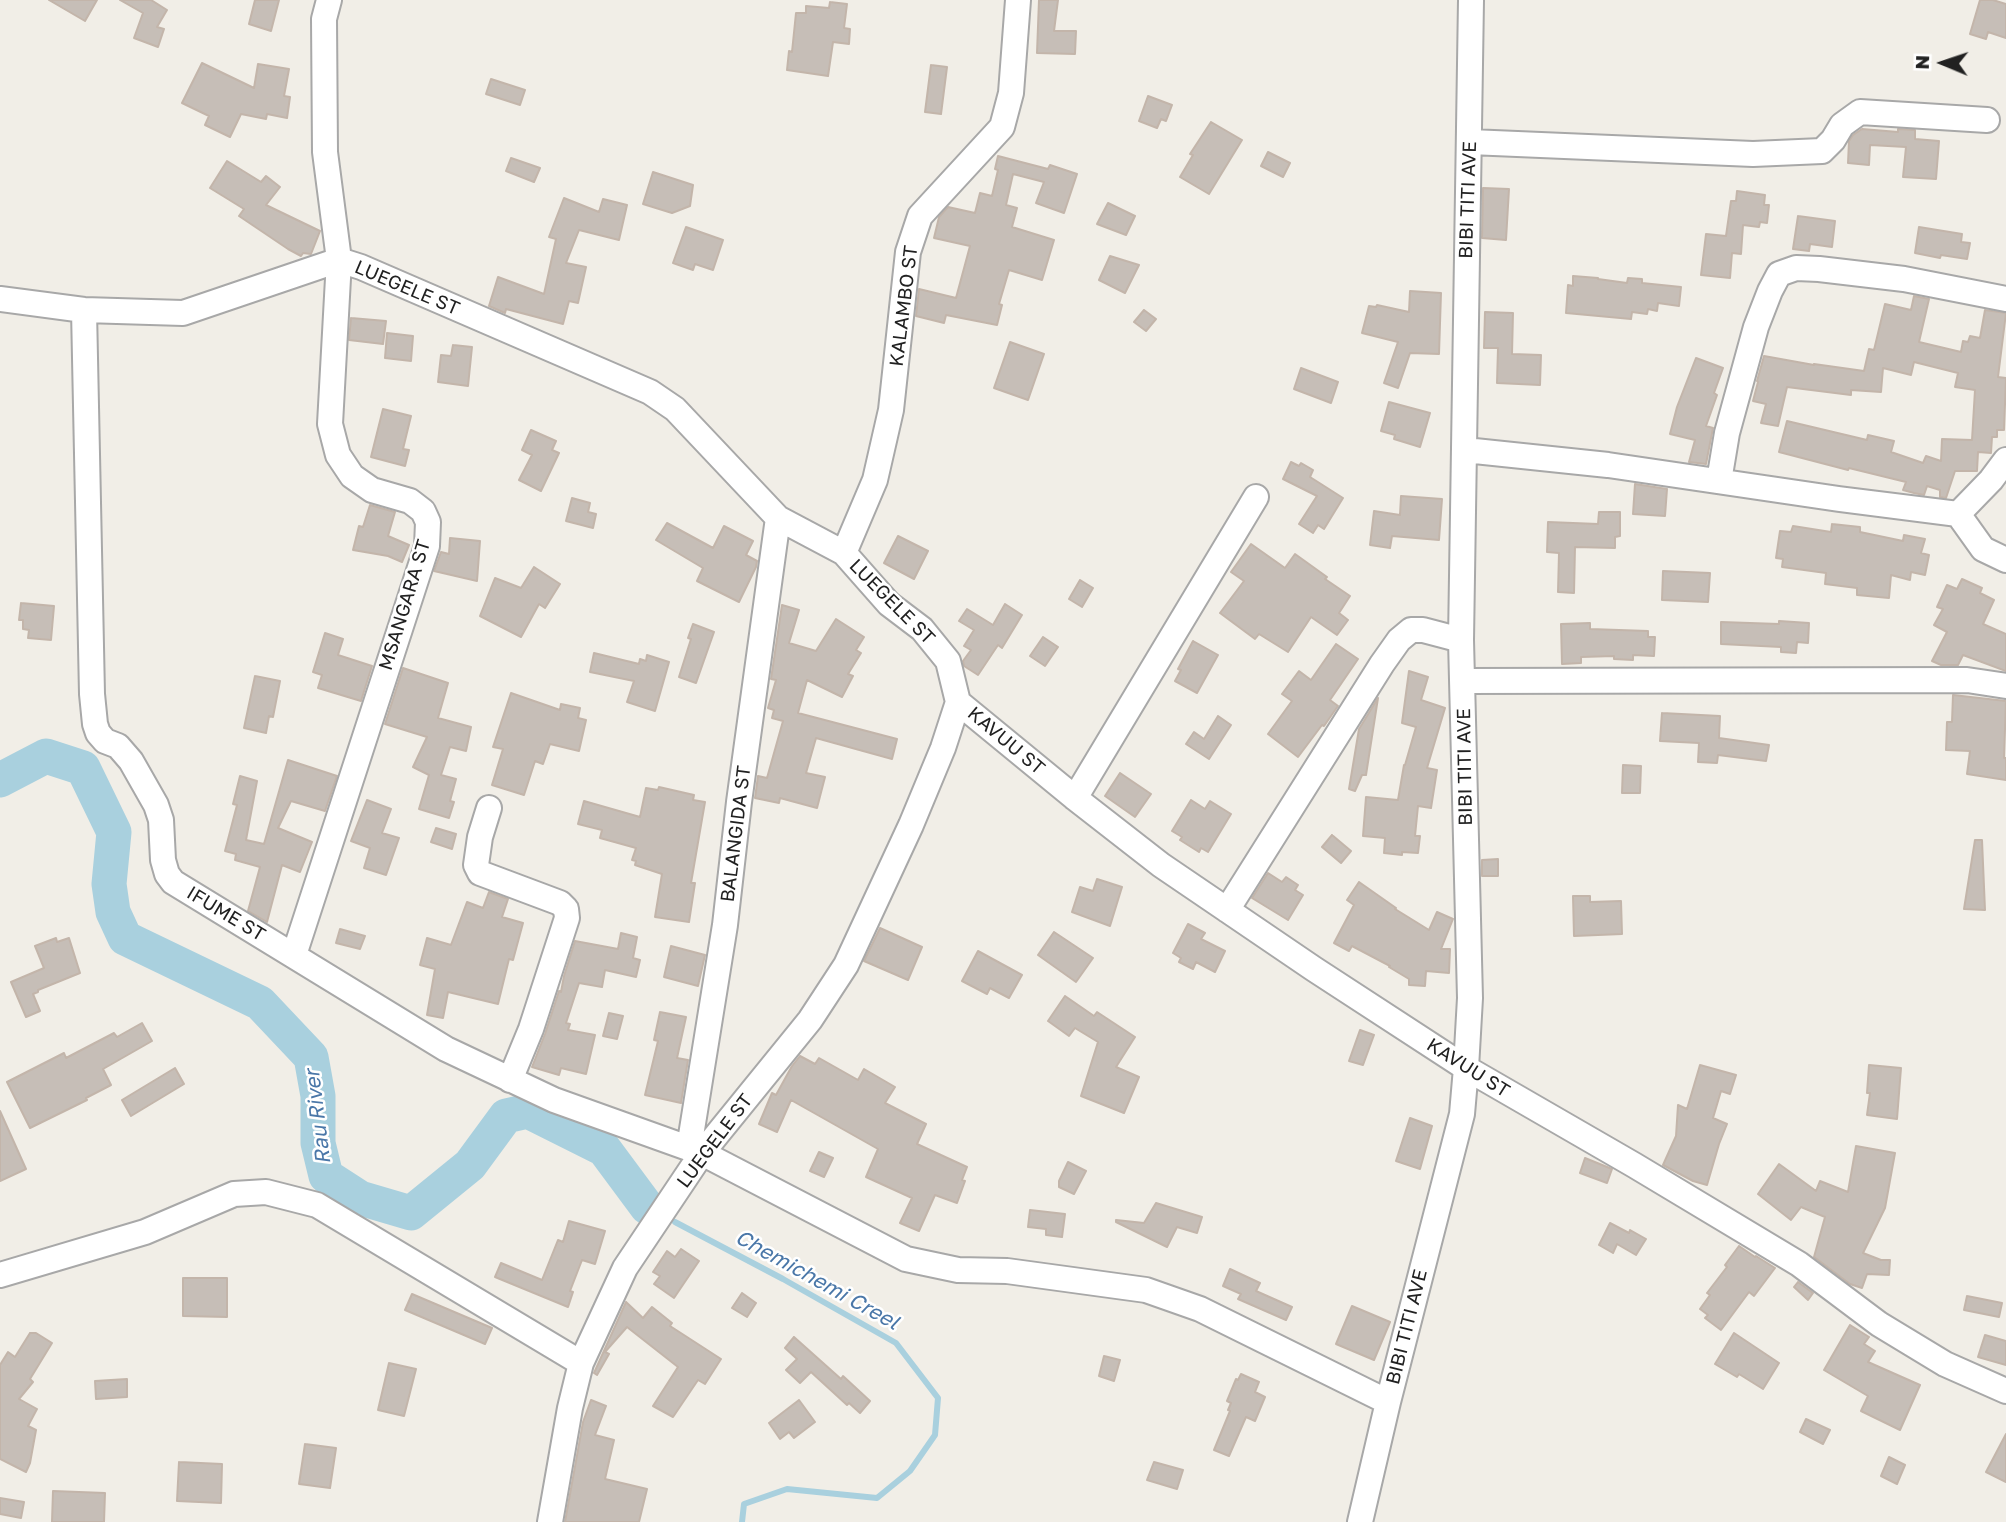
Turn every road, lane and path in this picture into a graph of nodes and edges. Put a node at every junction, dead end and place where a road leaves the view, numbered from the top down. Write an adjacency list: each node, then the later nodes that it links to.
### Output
1 (329, 0): 6 (street, MSANGARA ST)
2 (1018, 0): 16 (street, KALAMBO ST)
3 (1471, 0): 5 (street, BIBI TITI AVE)
4 (1987, 120): 5 (street)
5 (1470, 142): 10 (street, BIBI TITI AVE)
6 (339, 260): 9 (street, LUEGELE ST); 15 (street, LUEGELE ST); 25 (street, MSANGARA ST)
7 (0, 299): 9 (street, LUEGELE ST)
8 (2006, 299): 12 (street)
9 (84, 310): 25 (street, IFUME ST)
10 (1465, 450): 12 (street); 18 (street, BIBI TITI AVE)
11 (2006, 460): 14 (street)
12 (1719, 481): 14 (street)
13 (1256, 497): 22 (street)
14 (1958, 514): 17 (street)
15 (778, 518): 16 (street, LUEGELE ST); 28 (street, BALANGIDA ST)
16 (844, 553): 21 (street, LUEGELE ST)
17 (2006, 560)
18 (1461, 640): 19 (street, BIBI TITI AVE); 24 (street)
19 (1463, 681): 20 (street); 26 (street, BIBI TITI AVE)
20 (2006, 686)
21 (958, 702): 22 (street, KAVUU ST); 28 (street, LUEGELE ST)
22 (1075, 798): 24 (street, KAVUU ST)
23 (489, 808): 27 (street)
24 (1227, 910): 26 (street, KAVUU ST)
25 (294, 956): 27 (street, IFUME ST)
26 (1466, 1068): 31 (street, KAVUU ST); 32 (street, BIBI TITI AVE)
27 (510, 1080): 28 (street, IFUME ST)
28 (696, 1151): 30 (street, LUEGELE ST); 32 (street, IFUME ST)
29 (0, 1275): 30 (street)
30 (581, 1363): 33 (street, LUEGELE ST)
31 (2006, 1391)
32 (1388, 1402): 34 (street, BIBI TITI AVE)
33 (550, 1522)
34 (1360, 1522)

